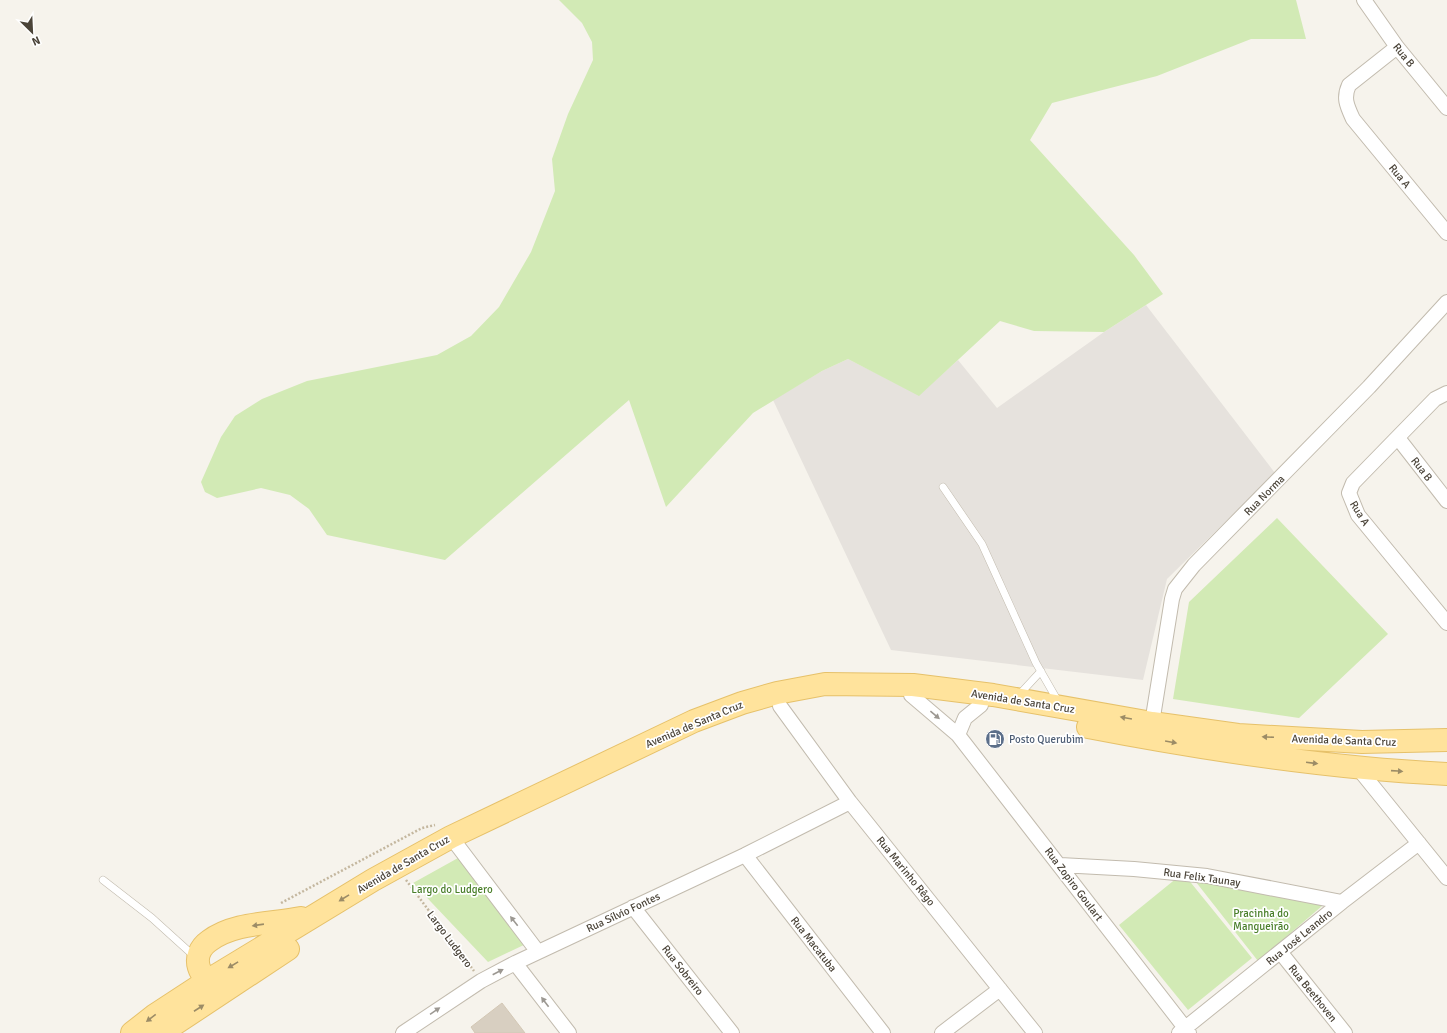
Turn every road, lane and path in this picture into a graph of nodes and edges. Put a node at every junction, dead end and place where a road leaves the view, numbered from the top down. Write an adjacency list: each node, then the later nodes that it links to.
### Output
1 (1364, 0): 2 (street, Rua B)
2 (1397, 47): 3 (street, Rua B); 4 (street, Rua A)
3 (1447, 108)
4 (1447, 233)
5 (1447, 302): 17 (street, Rua Norma)
6 (1447, 393): 7 (street, Rua A)
7 (1398, 438): 9 (street, Rua B); 10 (street, Rua A)
8 (943, 487): 11 (lane)
9 (1447, 500)
10 (1447, 623)
11 (1041, 671): 13 (lane); 16 (lane)
12 (911, 695): 14 (main road, Avenida de Santa Cruz); 15 (main road, Avenida de Santa Cruz); 18 (street, Rua Zopiro Goulart, one-way to 18)
13 (1016, 699): 16 (main road, Avenida de Santa Cruz); 23 (main road, Avenida de Santa Cruz)
14 (780, 706): 22 (street, Rua Marinho Rêgo); 23 (main road, Avenida de Santa Cruz)
15 (981, 706): 18 (street); 20 (main road, Avenida de Santa Cruz, one-way to 20)
16 (1061, 707): 17 (main road, Avenida de Santa Cruz, one-way to 16)
17 (1152, 723): 19 (main road, Avenida de Santa Cruz, one-way to 17)
18 (958, 735): 26 (street, Rua Zopiro Goulart)
19 (1447, 740)
20 (1358, 768): 21 (main road, Avenida de Santa Cruz, one-way to 21); 24 (street)
21 (1447, 774)
22 (850, 802): 25 (street, Rua Sílvio Fontes); 41 (street, Rua Marinho Rêgo)
23 (448, 836): 27 (main road, Avenida de Santa Cruz); 31 (path); 33 (main road, Avenida de Santa Cruz, one-way to 33); 34 (street, one-way to 23)
24 (1419, 843): 28 (street); 30 (street, Rua José Leandro)
25 (745, 854): 32 (street, Rua Sílvio Fontes); 48 (street, Rua Macatuba)
26 (1060, 865): 30 (street, Rua Felix Taunay); 42 (street, Rua Zopiro Goulart)
27 (404, 878): 39 (path, Largo Ludgero); 40 (main road, Avenida de Santa Cruz)
28 (1447, 878)
29 (103, 880): 36 (lane)
30 (1342, 902): 35 (street, Rua José Leandro)
31 (274, 906)
32 (633, 907): 34 (street, Rua Sílvio Fontes); 47 (street, Rua Sobreiro)
33 (323, 910): 36 (main road, one-way to 36); 38 (main road, Avenida de Santa Cruz, one-way to 38)
34 (538, 952): 37 (street, Rua Sílvio Fontes)
35 (1281, 953): 42 (street, Rua José Leandro); 51 (street, Rua Beethoven)
36 (198, 959): 38 (main road)
37 (515, 963): 39 (street, Rua Sílvio Fontes, one-way to 37); 46 (street, one-way to 37)
38 (207, 981): 40 (main road); 44 (main road, Avenida de Santa Cruz, one-way to 44)
39 (481, 981): 45 (street, Rua Sílvio Fontes, one-way to 39)
40 (232, 987): 43 (main road, Avenida de Santa Cruz, one-way to 40)
41 (1000, 989): 49 (street); 50 (street, Rua Marinho Rêgo)
42 (1185, 1031)
43 (166, 1032)
44 (132, 1033)
45 (402, 1033)
46 (569, 1033)
47 (732, 1033)
48 (883, 1033)
49 (942, 1033)
50 (1035, 1033)
51 (1345, 1033)

